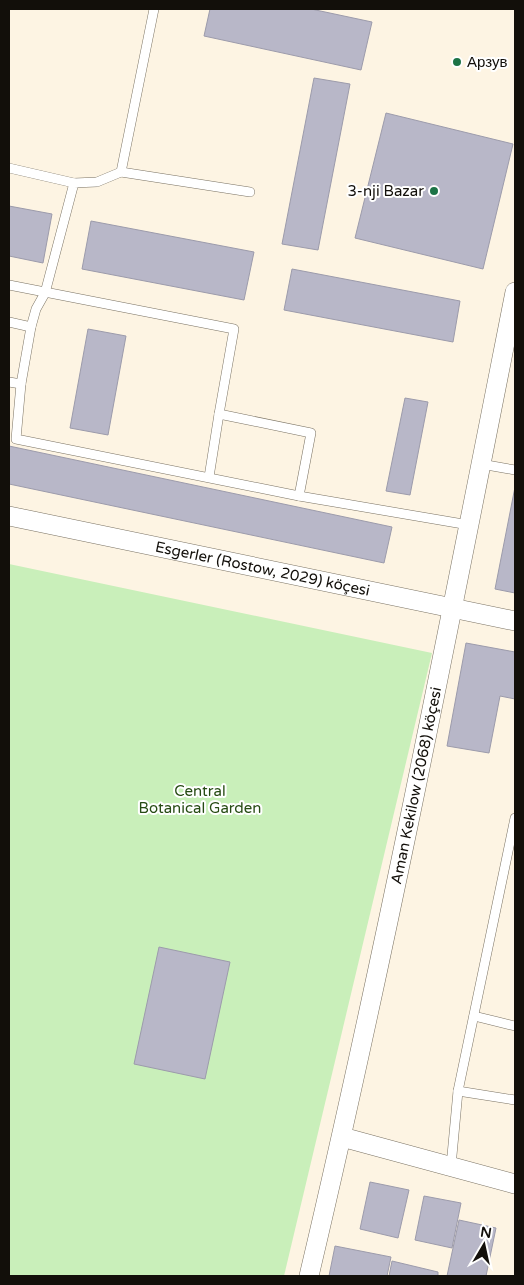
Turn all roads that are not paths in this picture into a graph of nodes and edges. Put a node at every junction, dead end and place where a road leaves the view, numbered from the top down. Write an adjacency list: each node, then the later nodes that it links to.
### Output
1 (154, 9): 3 (lane)
2 (9, 168): 4 (lane)
3 (121, 172): 4 (lane); 5 (lane)
4 (74, 183): 7 (lane)
5 (250, 192)
6 (9, 285): 7 (lane)
7 (45, 292): 10 (lane); 13 (lane)
8 (515, 292): 14 (street, Aman Kekilow (2068) köçesi)
9 (9, 322): 10 (lane)
10 (32, 327): 12 (lane)
11 (9, 382): 12 (lane)
12 (21, 384): 16 (lane)
13 (219, 414): 16 (lane); 17 (lane)
14 (481, 464): 15 (lane); 19 (street, Aman Kekilow (2068) köçesi)
15 (515, 470)
16 (209, 477): 17 (lane)
17 (299, 496): 19 (lane)
18 (9, 516): 20 (street, Esgerler (Rostow, 2029) köçesi)
19 (468, 525): 20 (street, Aman Kekilow (2068) köçesi)
20 (453, 609): 21 (street, Esgerler (Rostow, 2029) köçesi); 27 (street, Aman Kekilow (2068) köçesi)
21 (515, 621)
22 (515, 818): 23 (lane)
23 (474, 1016): 24 (lane); 25 (lane)
24 (515, 1026)
25 (458, 1091): 26 (lane); 28 (lane)
26 (515, 1100)
27 (342, 1136): 28 (street); 30 (street, Aman Kekilow (2068) köçesi)
28 (451, 1166): 29 (street)
29 (515, 1184)
30 (309, 1276)

